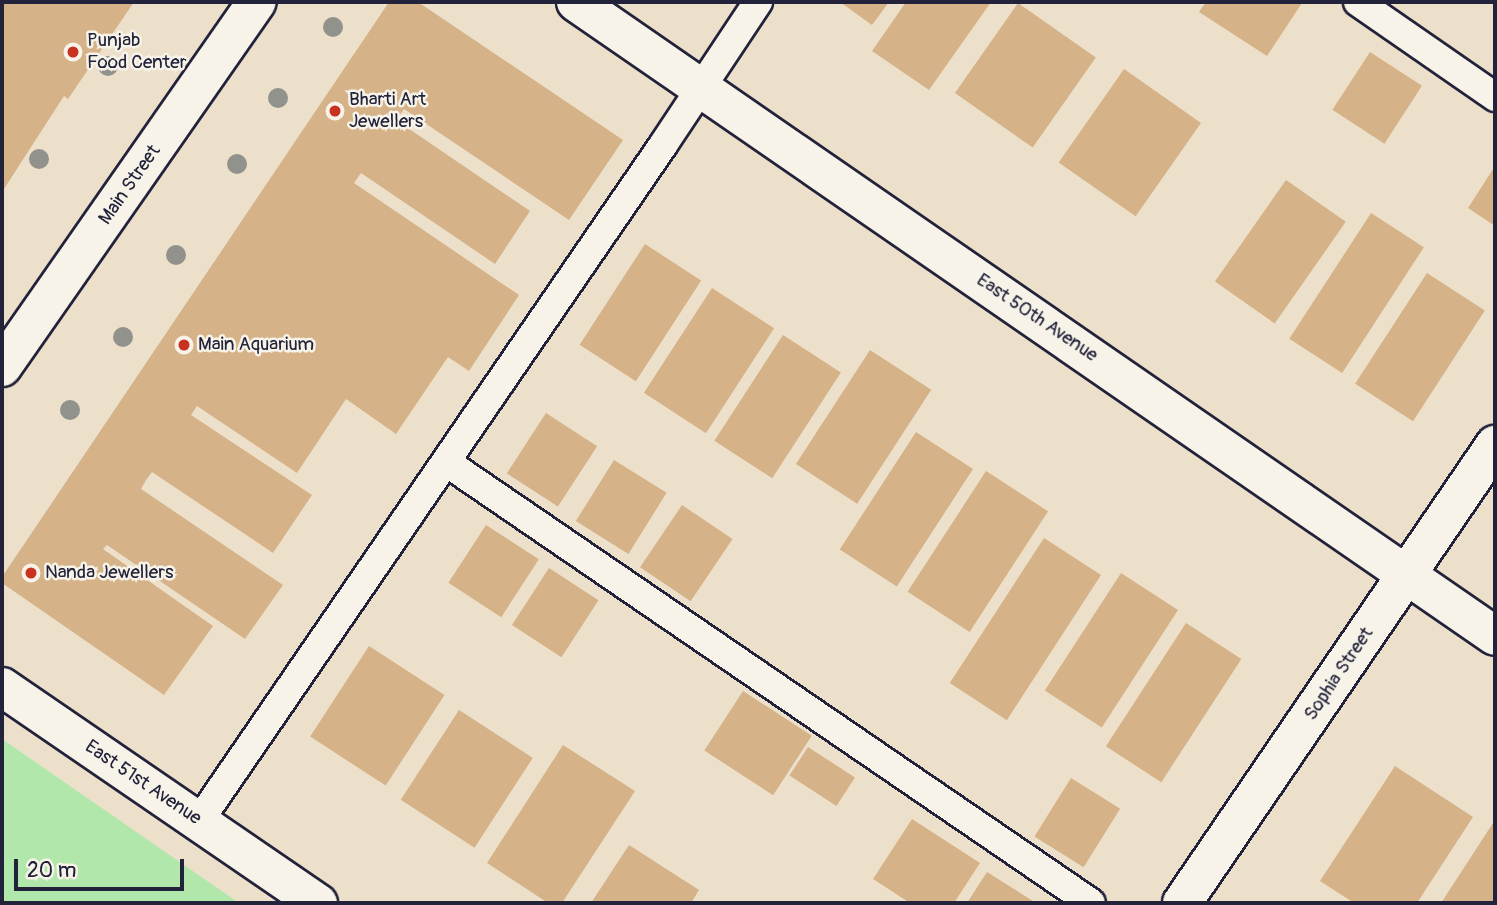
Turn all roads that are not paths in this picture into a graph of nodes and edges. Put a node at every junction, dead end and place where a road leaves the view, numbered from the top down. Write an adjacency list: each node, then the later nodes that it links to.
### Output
1 (257, 2): 7 (street, Main Street)
2 (576, 2): 5 (street, East 50th Avenue)
3 (758, 2): 5 (lane)
4 (1358, 2): 6 (lane)
5 (701, 87): 9 (lane); 10 (street, East 50th Avenue)
6 (1495, 97)
7 (2, 368)
8 (1495, 445): 10 (street, Sophia Street)
9 (446, 462): 13 (lane); 15 (lane)
10 (1407, 574): 11 (street, East 50th Avenue); 16 (street, Sophia Street)
11 (1495, 636)
12 (2, 687): 13 (street, East 51st Avenue)
13 (199, 821): 14 (street, East 51st Avenue)
14 (318, 903)
15 (1091, 903)
16 (1182, 903)

